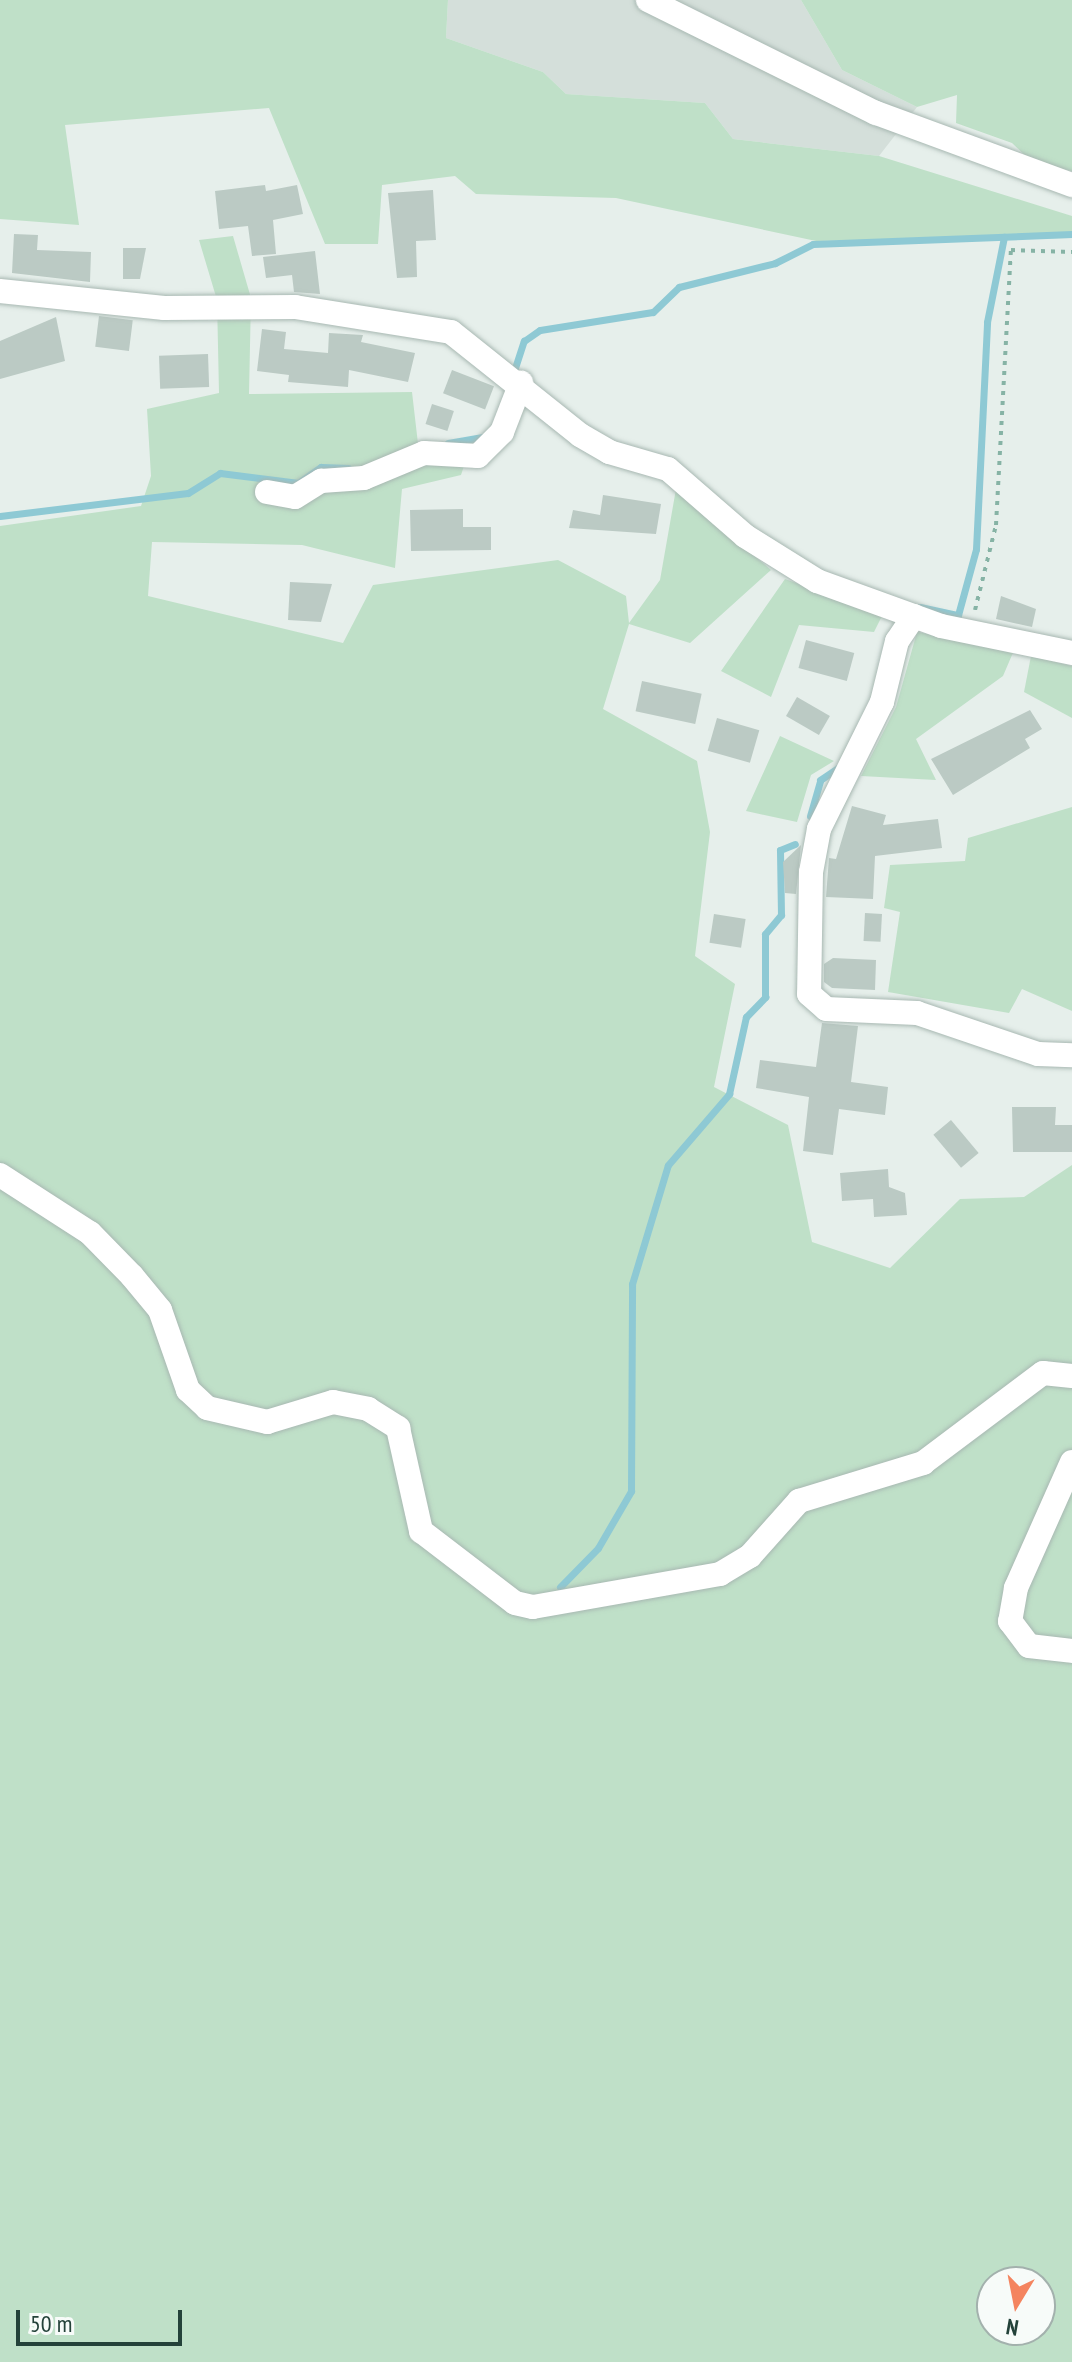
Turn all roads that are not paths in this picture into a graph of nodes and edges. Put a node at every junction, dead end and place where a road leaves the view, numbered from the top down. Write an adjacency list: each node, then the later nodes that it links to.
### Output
1 (648, 0): 2 (street)
2 (1072, 185)
3 (0, 291): 4 (street)
4 (512, 375): 5 (street); 6 (street)
5 (267, 492)
6 (914, 616): 7 (street); 8 (street)
7 (1072, 653)
8 (1072, 1055)
9 (0, 1175): 10 (street)
10 (1072, 1376)
11 (1072, 1462): 12 (street)
12 (1072, 1651)

